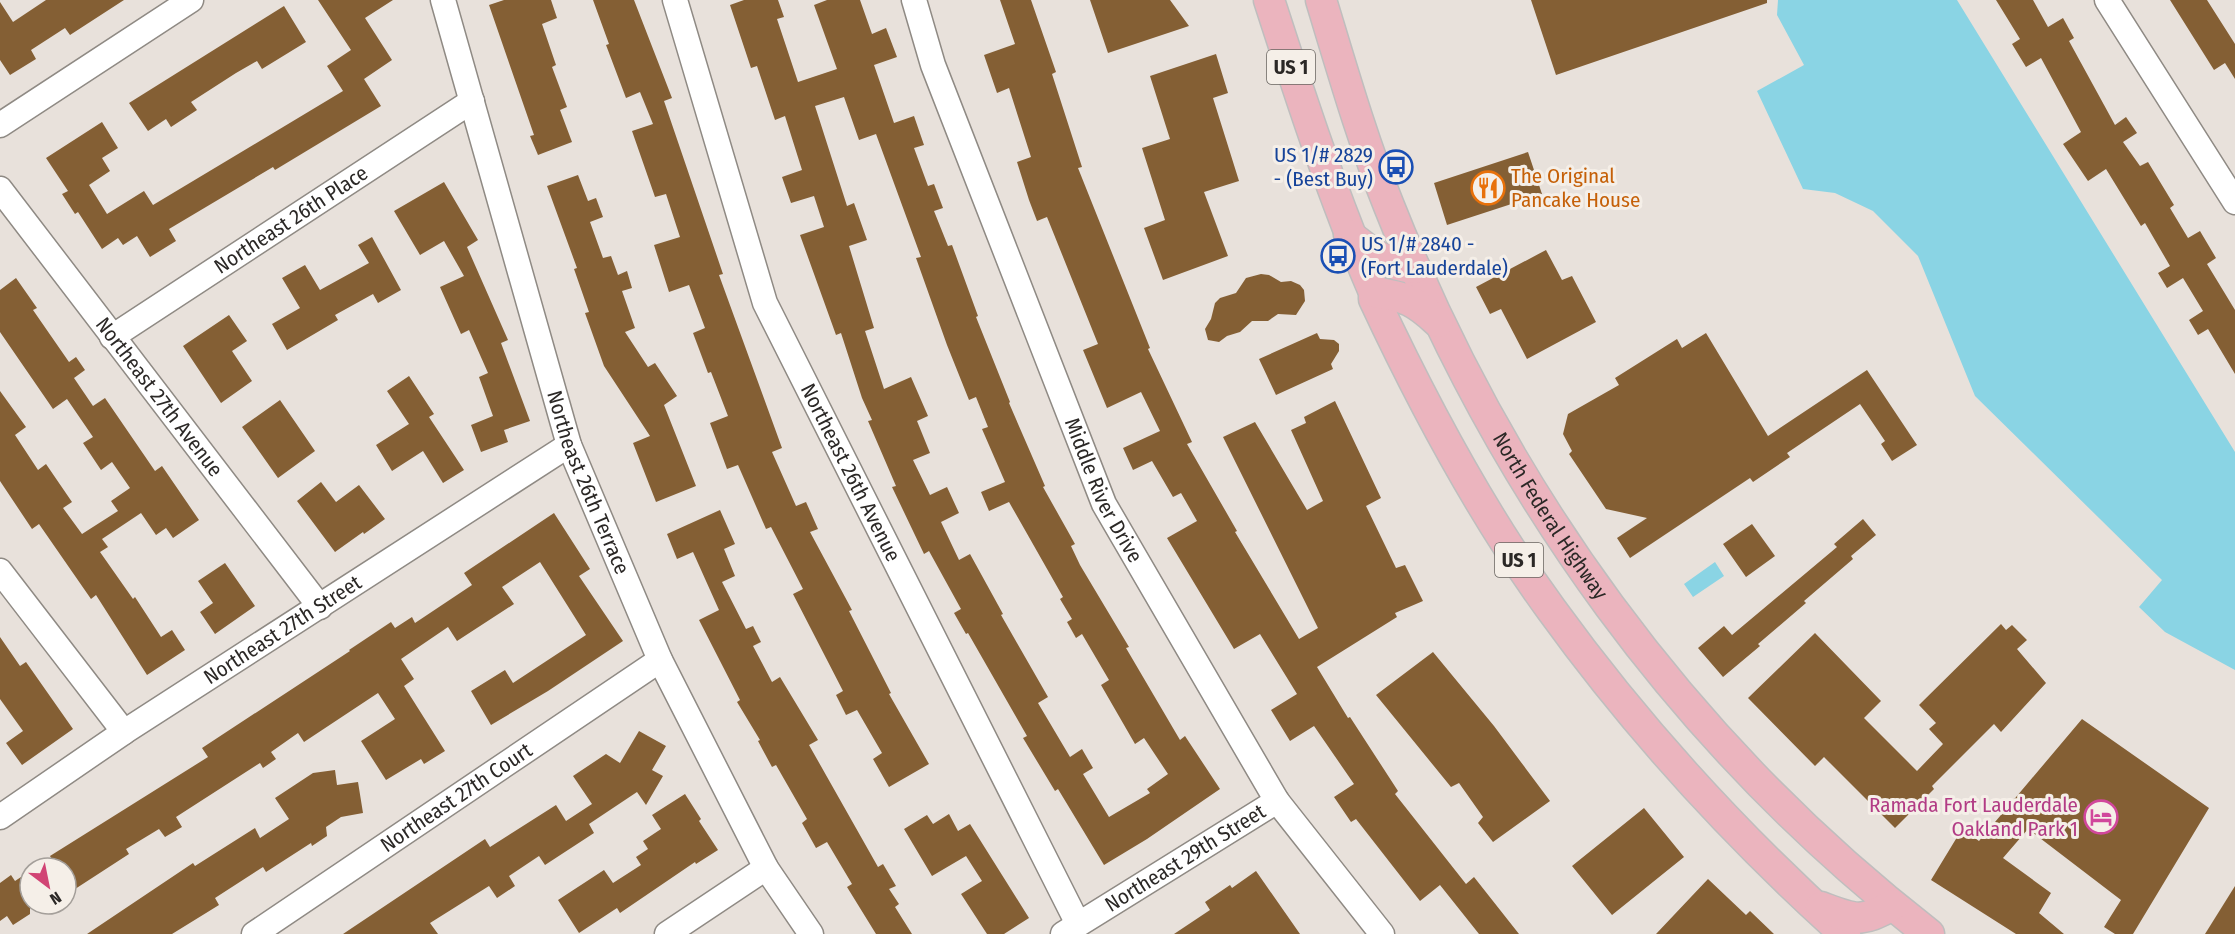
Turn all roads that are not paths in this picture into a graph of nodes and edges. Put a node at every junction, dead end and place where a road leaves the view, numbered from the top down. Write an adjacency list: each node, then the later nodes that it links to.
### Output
1 (191, 0): 9 (street)
2 (443, 0): 8 (street, Northeast 26th Terrace)
3 (675, 0): 27 (street, Northeast 26th Avenue)
4 (914, 0): 22 (street, Middle River Drive)
5 (1269, 0): 12 (main road, US 1)
6 (1321, 0): 13 (main road, North Federal Highway / US 1)
7 (2107, 0): 11 (street)
8 (471, 100): 16 (street, Northeast 26th Place); 17 (street, Northeast 26th Terrace)
9 (0, 125)
10 (0, 189): 16 (street, Northeast 27th Avenue)
11 (2235, 202)
12 (1349, 235): 13 (main road); 14 (main road, US 1)
13 (1415, 268): 15 (main road, North Federal Highway / US 1)
14 (1374, 292): 15 (main road); 25 (main road, US 1)
15 (1440, 324): 26 (main road, North Federal Highway / US 1)
16 (112, 337): 19 (street, Northeast 27th Avenue)
17 (568, 445): 19 (street, Northeast 27th Street); 20 (street, Northeast 26th Terrace)
18 (0, 571): 21 (street)
19 (320, 607): 21 (street, Northeast 27th Street)
20 (660, 660): 24 (street, Northeast 26th Terrace); 28 (street, Northeast 27th Court)
21 (124, 732): 23 (street, Northeast 27th Street)
22 (1277, 801): 27 (street, Northeast 29th Street); 31 (street, Middle River Drive)
23 (0, 818)
24 (766, 868): 29 (street); 30 (street, Northeast 26th Terrace)
25 (1810, 902): 26 (main road); 32 (main road, US 1)
26 (1892, 905): 33 (main road, North Federal Highway / US 1)
27 (1071, 929)
28 (254, 934)
29 (667, 934)
30 (811, 934)
31 (1382, 934)
32 (1845, 934)
33 (1929, 934)

